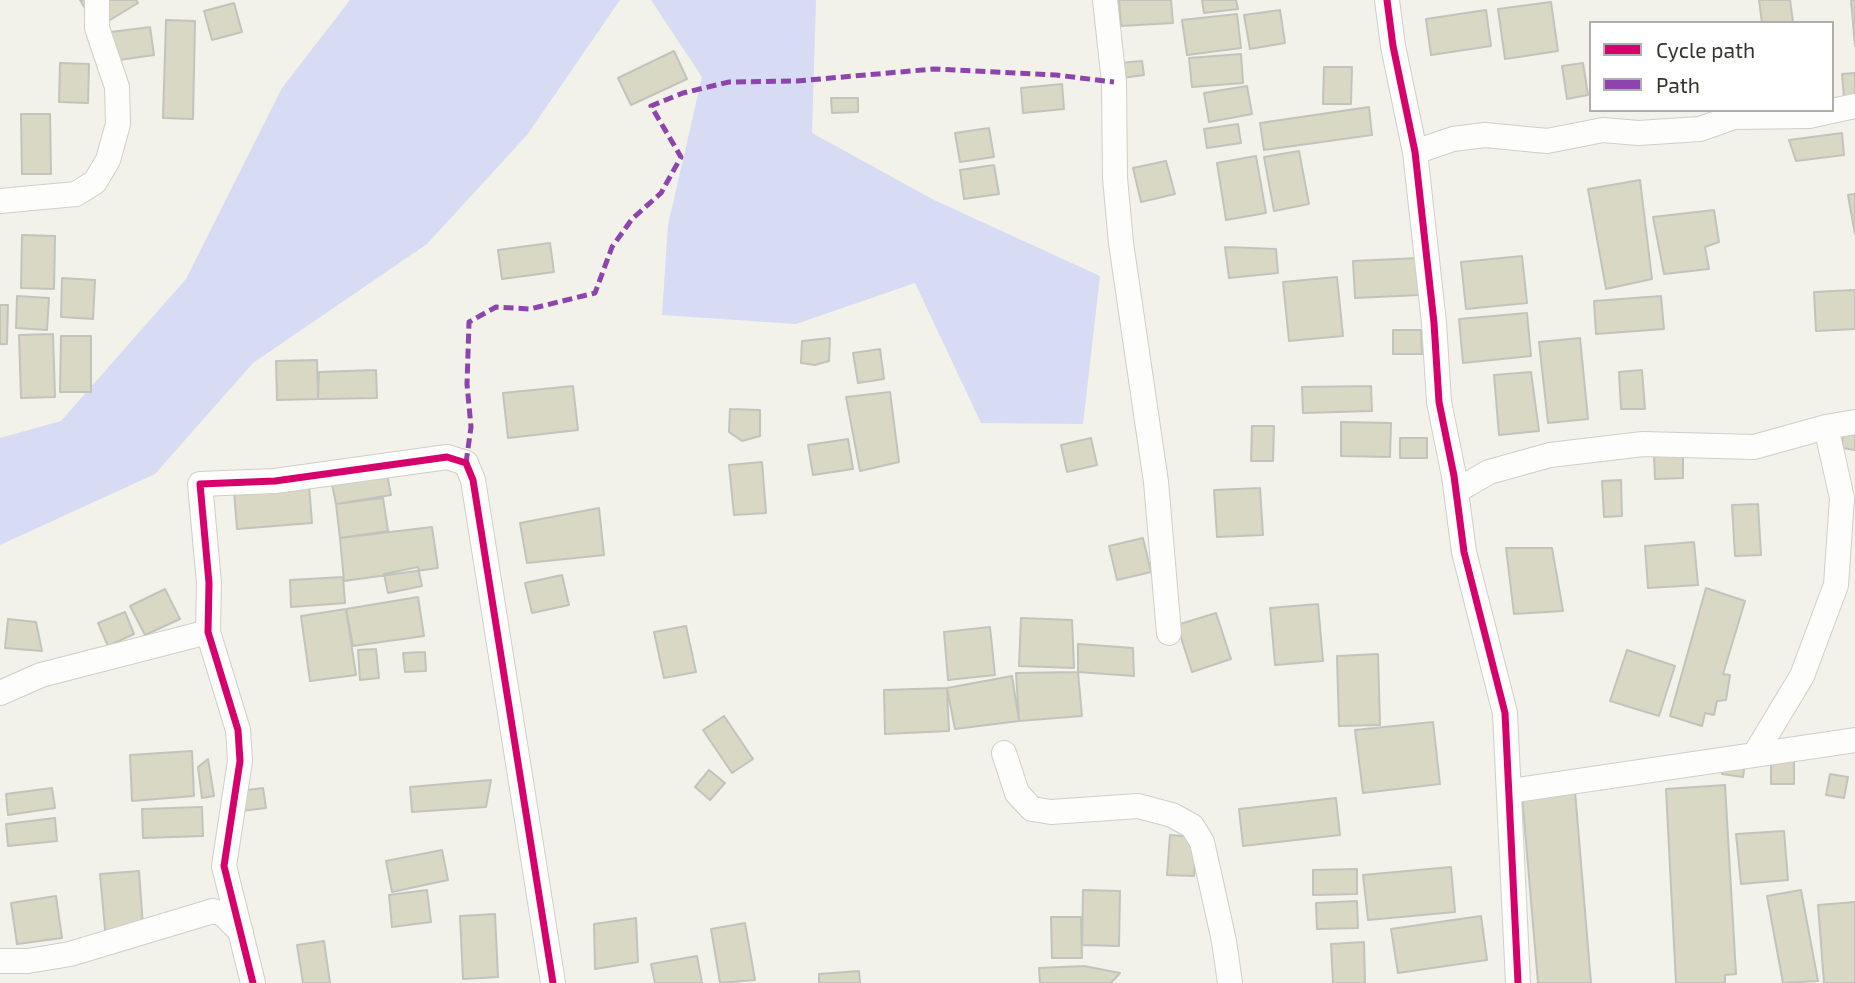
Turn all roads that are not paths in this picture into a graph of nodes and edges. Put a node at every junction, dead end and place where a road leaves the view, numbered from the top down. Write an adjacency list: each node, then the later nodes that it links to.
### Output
1 (97, 0): 8 (street)
2 (1105, 0): 13 (street)
3 (1387, 0): 7 (street)
4 (1855, 106): 5 (street)
5 (1834, 111)
6 (1827, 112): 7 (street)
7 (1415, 152): 11 (street)
8 (0, 201)
9 (1855, 422): 10 (street)
10 (1826, 427): 11 (street); 17 (street)
11 (1456, 491): 18 (street)
12 (208, 632): 14 (street); 19 (street); 22 (street)
13 (1169, 633)
14 (0, 693)
15 (1855, 740): 17 (street)
16 (1004, 753): 23 (street)
17 (1755, 754): 18 (street)
18 (1510, 791): 24 (street)
19 (241, 932): 20 (street); 21 (street)
20 (0, 961)
21 (253, 983)
22 (553, 983)
23 (1230, 983)
24 (1518, 983)

